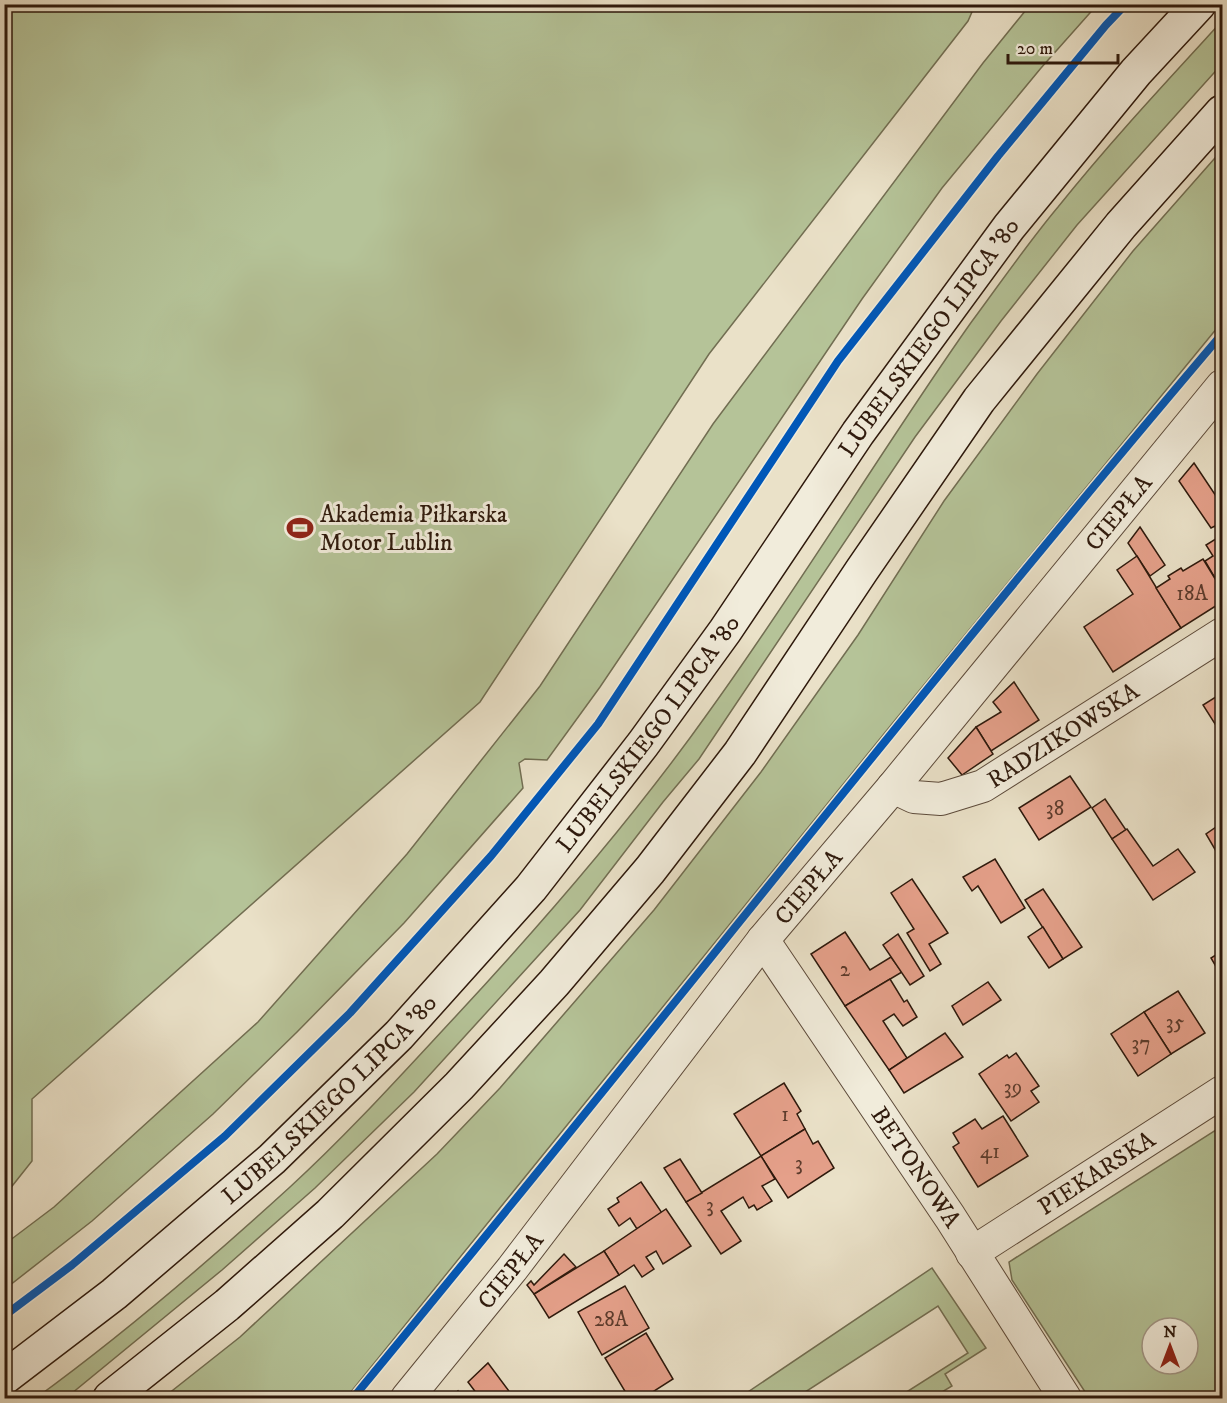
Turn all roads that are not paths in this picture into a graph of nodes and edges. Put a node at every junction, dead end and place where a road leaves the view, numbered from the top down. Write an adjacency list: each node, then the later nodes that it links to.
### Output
1 (1199, 4): 9 (main road, LUBELSKIEGO LIPCA '80)
2 (1222, 112): 10 (main road)
3 (1222, 386): 5 (street, CIEPŁA)
4 (1222, 634): 5 (street, RADZIKOWSKA)
5 (892, 786): 6 (street, CIEPŁA)
6 (763, 940): 8 (street, BETONOWA); 11 (street, CIEPŁA)
7 (1222, 1092): 8 (street, PIEKARSKA)
8 (972, 1253): 12 (street, BETONOWA)
9 (4, 1378)
10 (110, 1398)
11 (407, 1398)
12 (1065, 1398)

